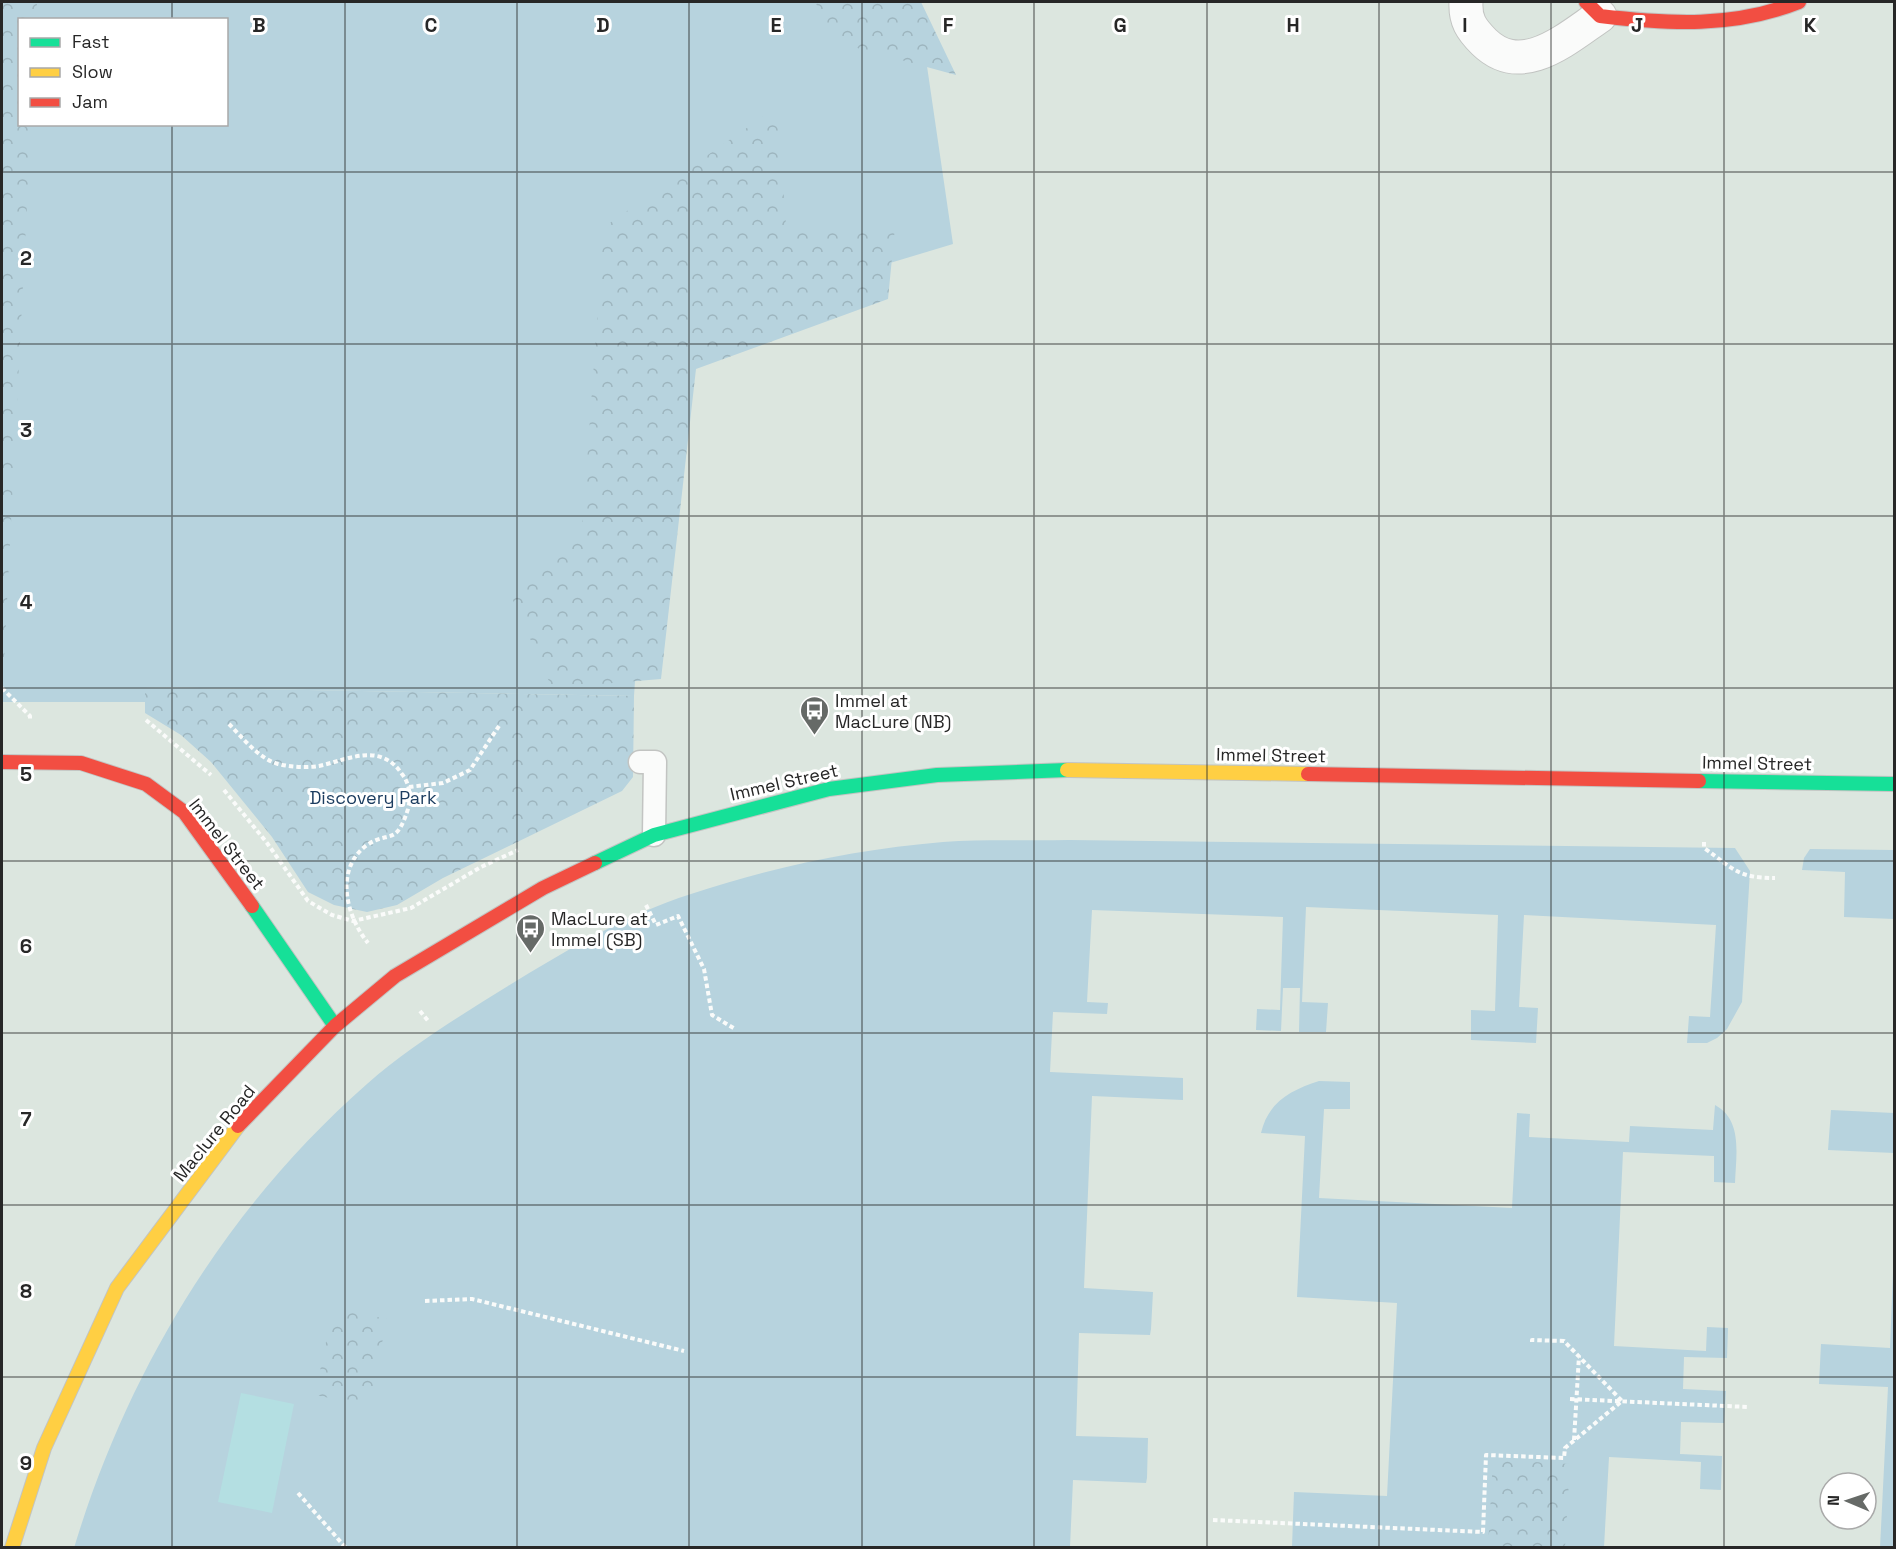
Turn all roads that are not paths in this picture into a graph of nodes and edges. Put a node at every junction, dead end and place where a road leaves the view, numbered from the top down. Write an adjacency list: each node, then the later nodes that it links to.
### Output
1 (1466, 2): 3 (street)
2 (1799, 2): 3 (street)
3 (1593, 9)
4 (2, 762): 8 (street, Immel Street)
5 (640, 762): 7 (lane)
6 (1894, 783): 7 (street, Immel Street)
7 (654, 835): 8 (street, Maclure Road)
8 (335, 1026): 9 (street, Maclure Road)
9 (12, 1548)

